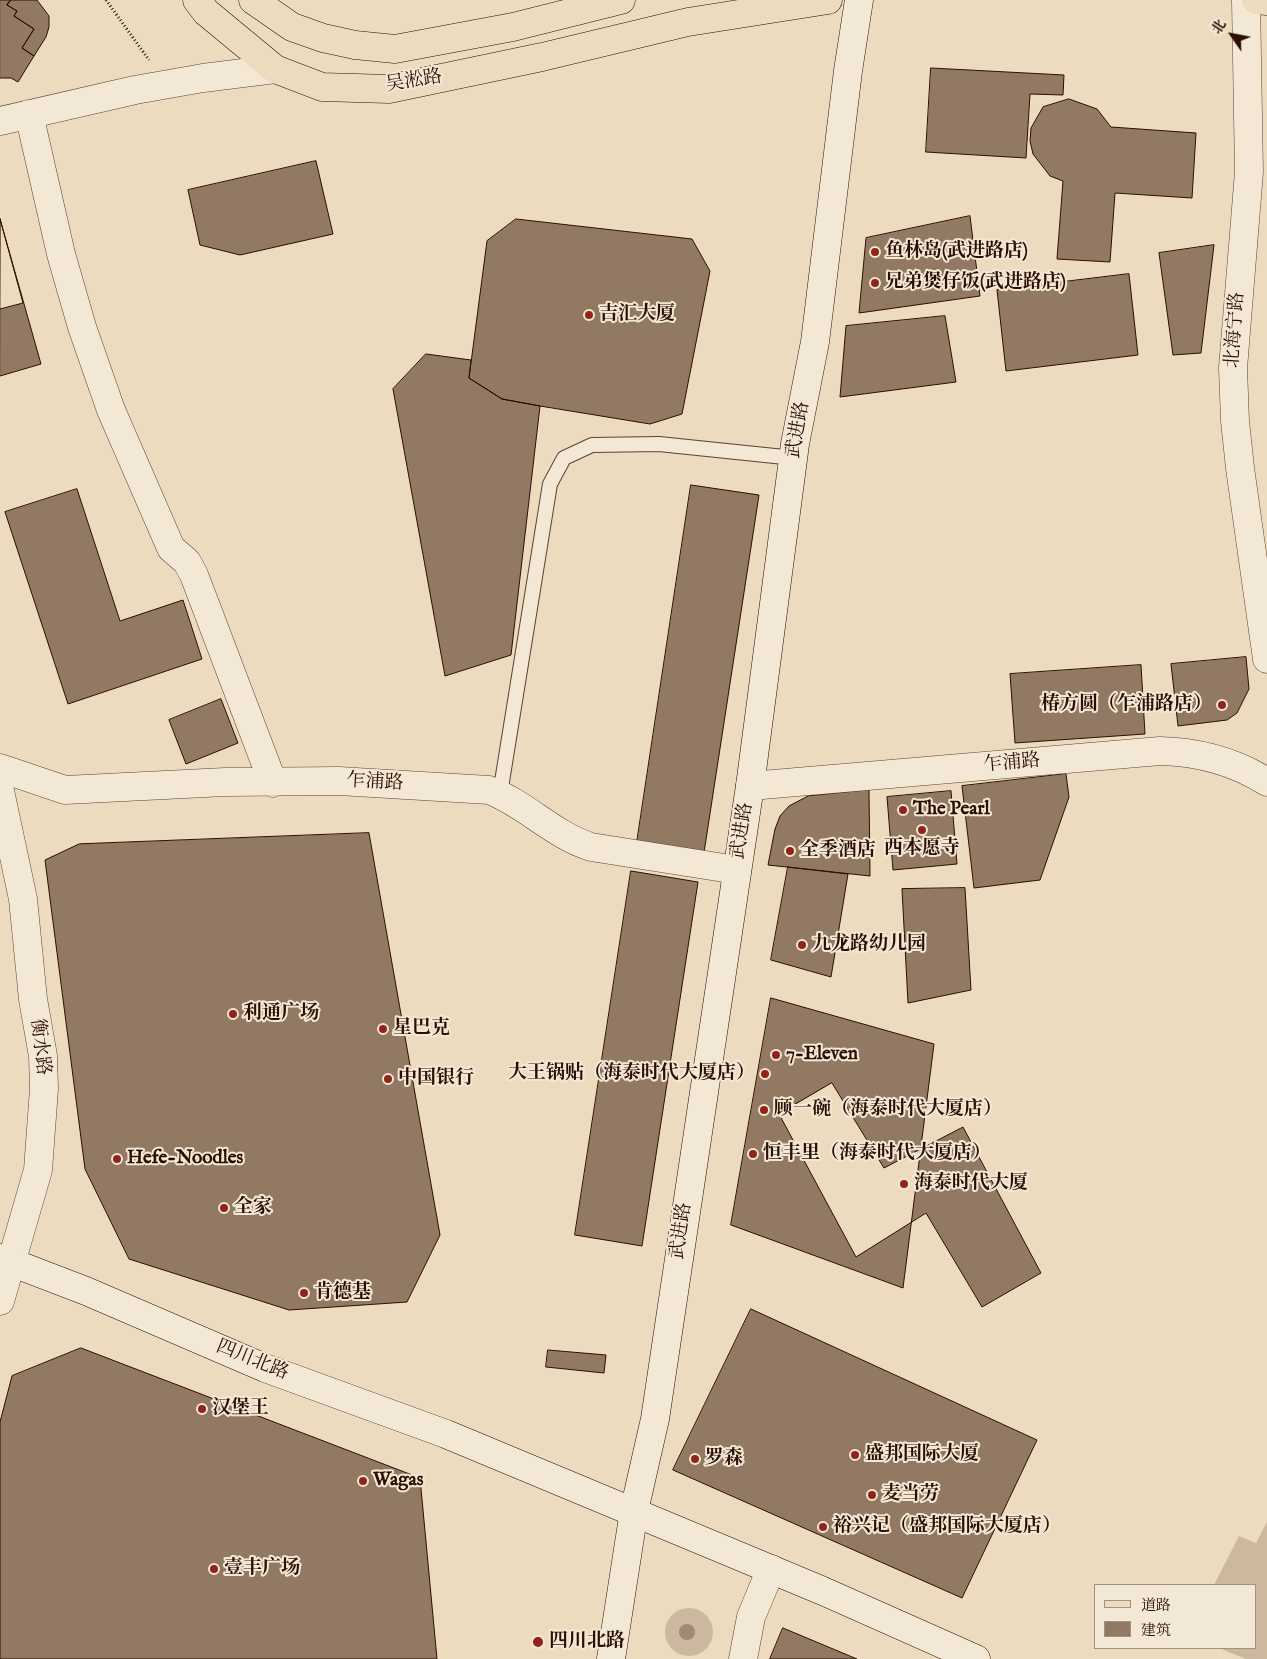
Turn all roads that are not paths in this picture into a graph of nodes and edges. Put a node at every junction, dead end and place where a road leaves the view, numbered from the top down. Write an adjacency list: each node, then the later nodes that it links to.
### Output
1 (197, 0): 9 (main road)
2 (253, 0): 3 (main road, 吴淞路)
3 (621, 0)
4 (828, 0): 9 (main road, 吴淞路)
5 (859, 0): 12 (street, 武进路)
6 (1246, 0): 13 (street, 北海宁路)
7 (1256, 0): 8 (main road)
8 (1267, 1)
9 (276, 69): 10 (street, 吴淞路)
10 (29, 114): 11 (street, 吴淞路); 16 (street)
11 (0, 121)
12 (794, 458): 17 (street, 武进路); 19 (lane)
13 (1267, 659)
14 (0, 768): 16 (street, 乍浦路)
15 (1267, 782): 17 (street, 乍浦路)
16 (273, 783): 19 (street, 乍浦路)
17 (750, 786): 20 (street, 武进路)
18 (0, 791): 21 (street, 衡水路)
19 (500, 794): 20 (street, 乍浦路)
20 (737, 870): 23 (street, 武进路)
21 (6, 1260): 22 (street, 衡水路); 23 (street, 四川北路)
22 (0, 1301)
23 (634, 1511): 24 (street, 四川北路); 26 (street, 武进路)
24 (771, 1569): 25 (street, 四川北路); 27 (street)
25 (970, 1658)
26 (611, 1659)
27 (743, 1659)

